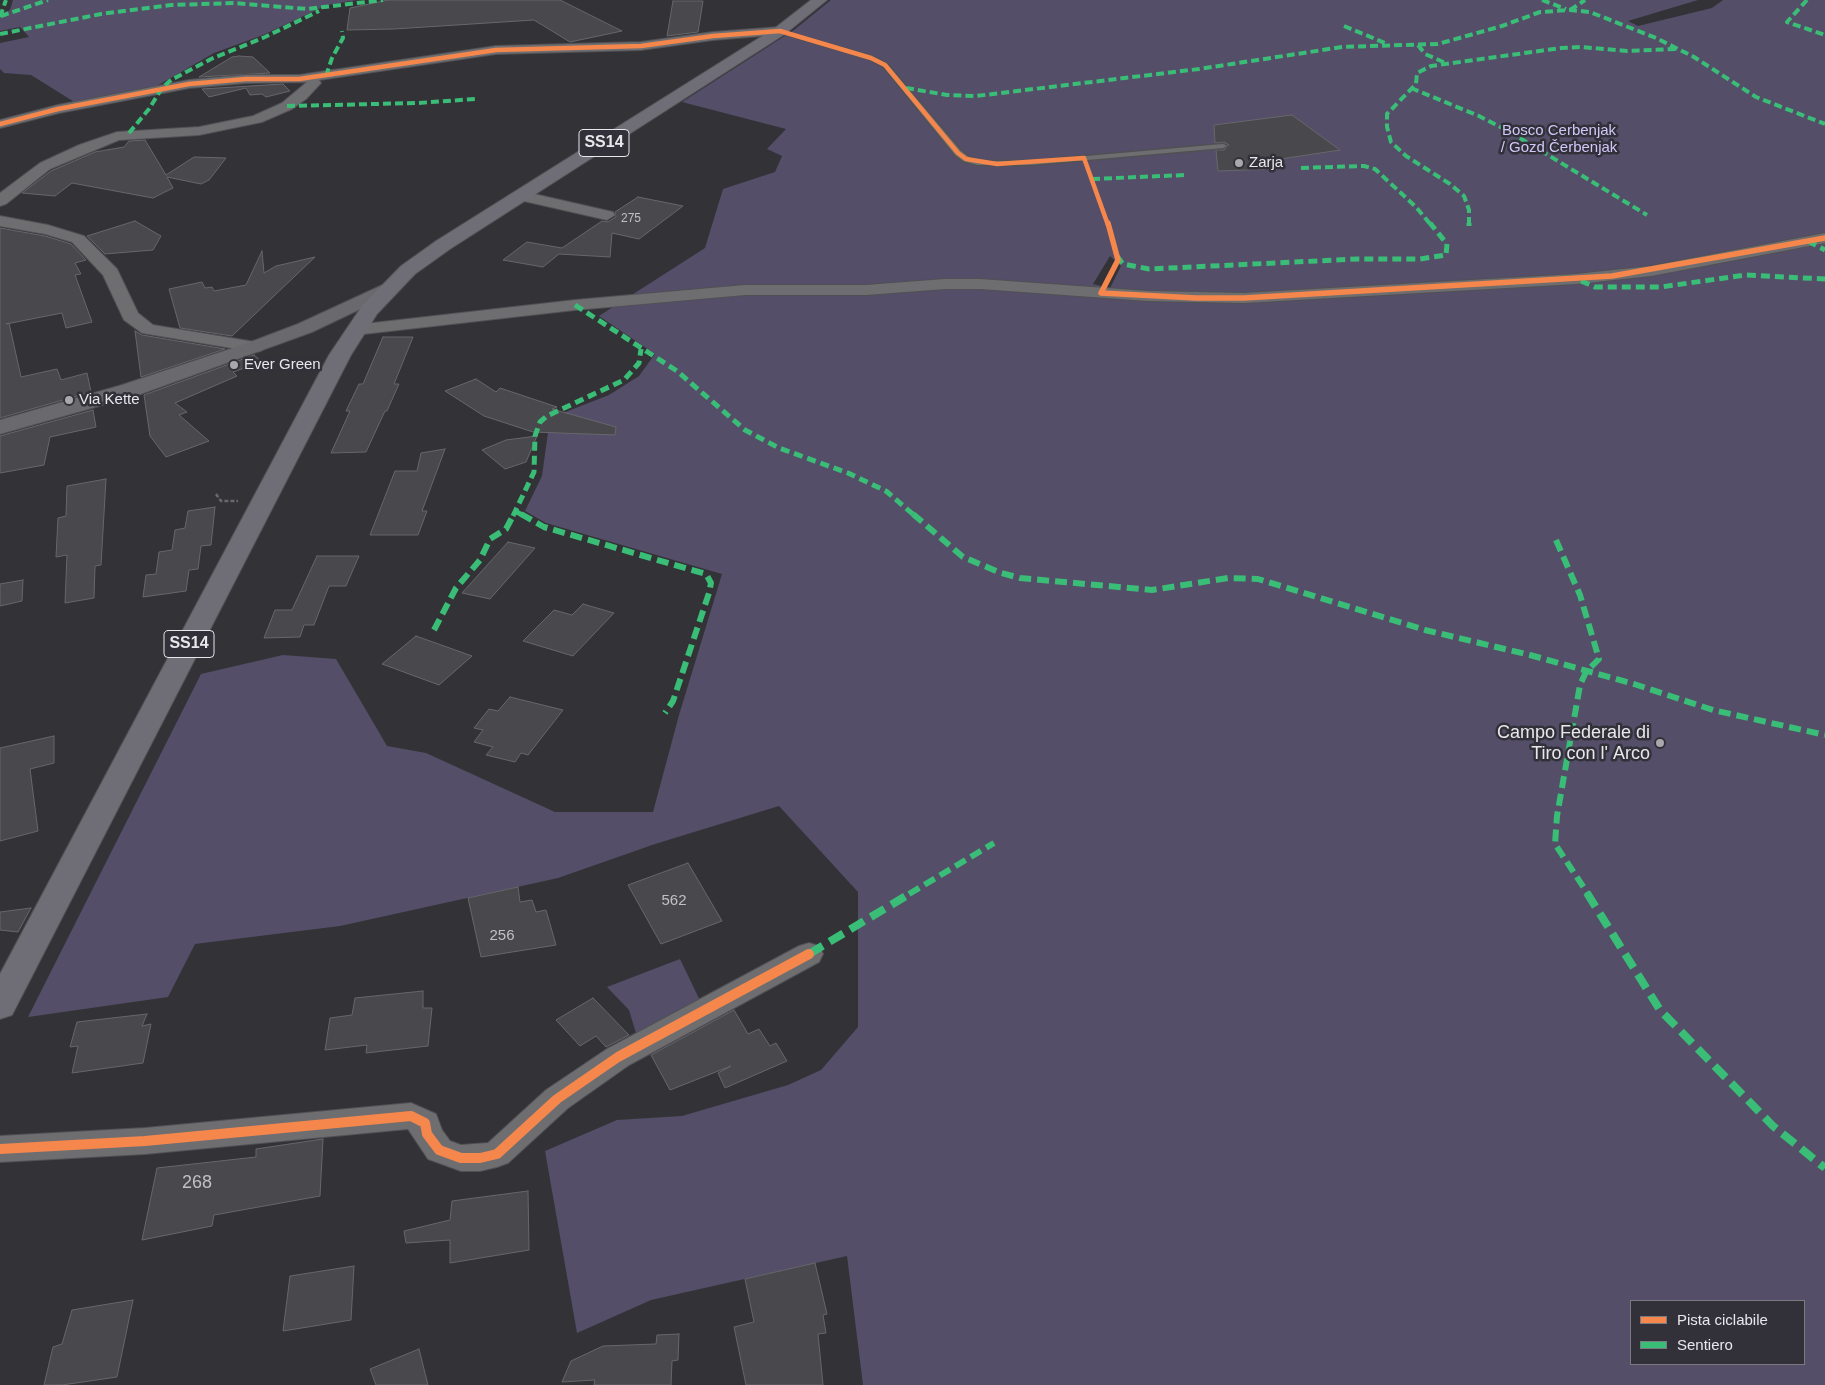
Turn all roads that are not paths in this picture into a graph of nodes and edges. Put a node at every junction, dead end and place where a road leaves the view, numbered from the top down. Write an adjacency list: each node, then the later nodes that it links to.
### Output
1 (820, 0): 2 (main road, SS14)
2 (780, 31): 3 (street); 5 (lane); 6 (main road, SS14)
3 (311, 78): 4 (street); 7 (street)
4 (0, 124)
5 (1223, 146)
6 (521, 196): 8 (street); 11 (main road, SS14)
7 (0, 201)
8 (606, 215)
9 (0, 221): 14 (street)
10 (1825, 238): 13 (street)
11 (389, 288): 12 (street); 13 (main road, SS14)
12 (305, 328): 13 (street); 14 (street)
13 (355, 330): 17 (main road, SS14)
14 (255, 347): 15 (street)
15 (0, 427)
16 (809, 954): 18 (street)
17 (0, 1006)
18 (0, 1149)

